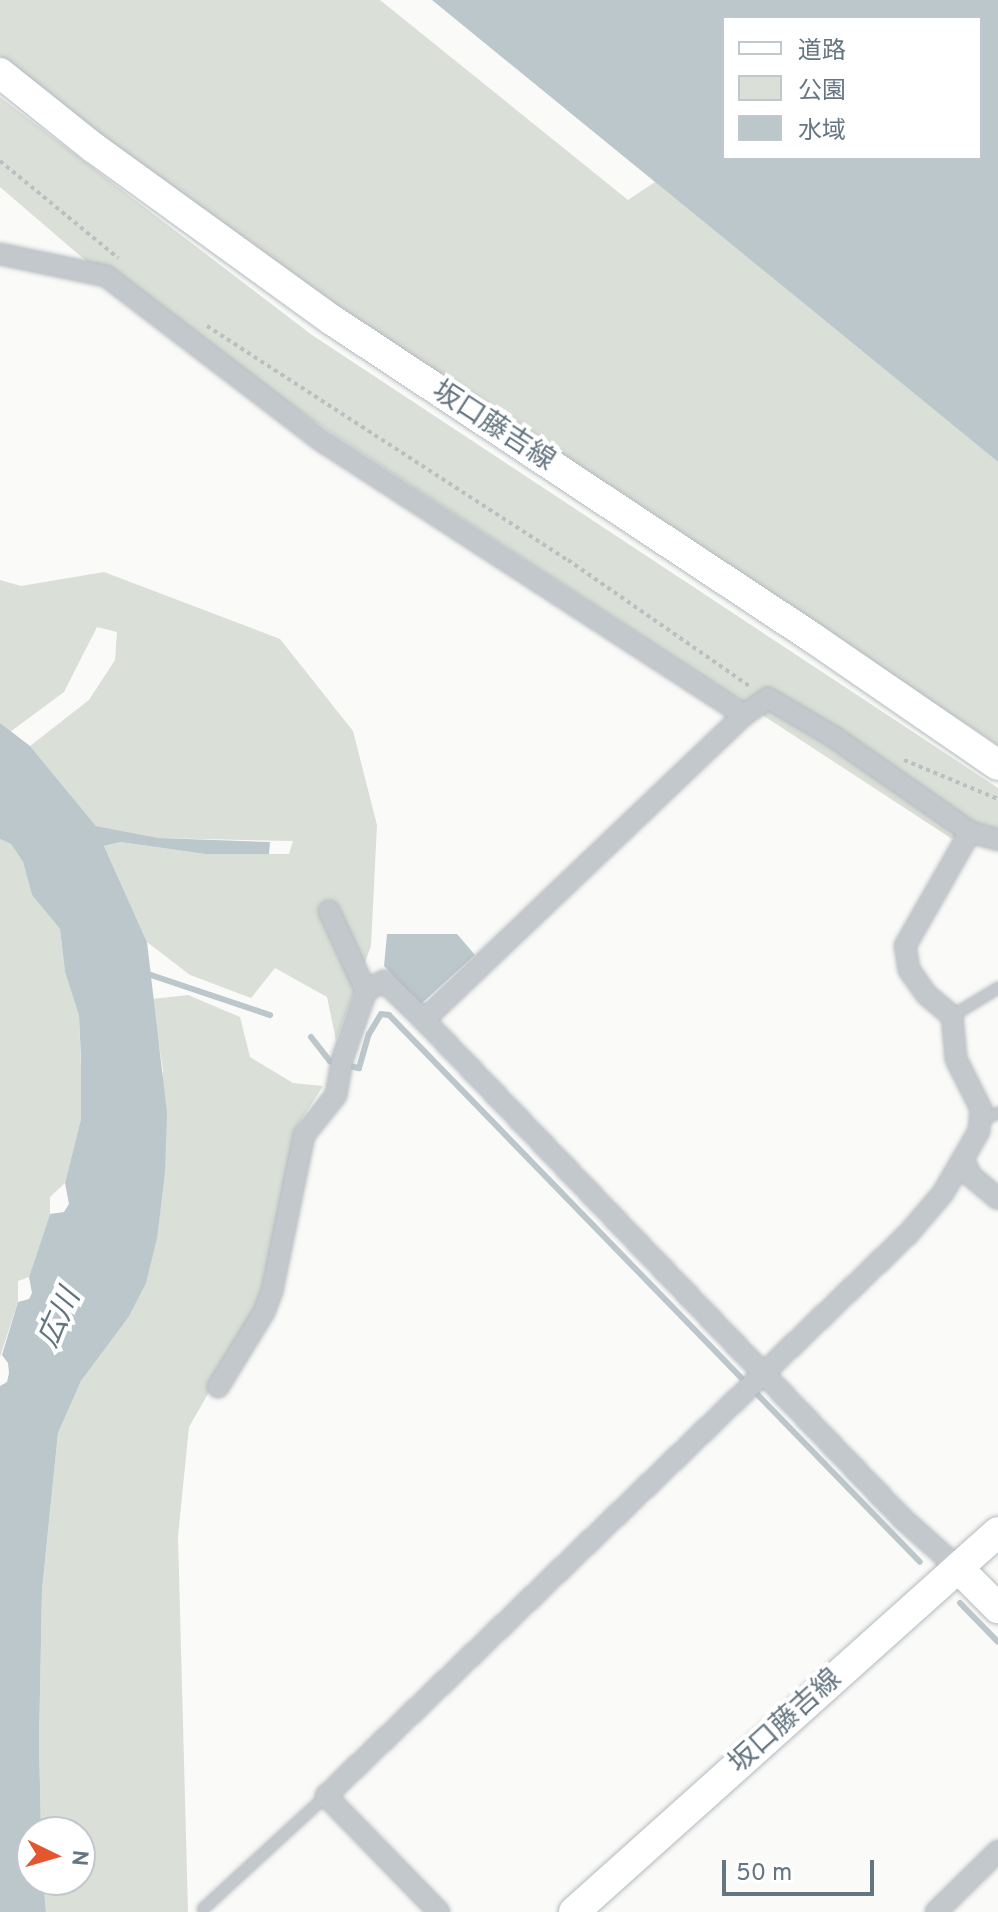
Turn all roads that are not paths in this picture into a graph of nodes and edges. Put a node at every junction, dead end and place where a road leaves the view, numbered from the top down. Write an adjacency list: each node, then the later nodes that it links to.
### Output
1 (0, 73): 4 (main road, 坂口藤吉線)
2 (0, 254): 3 (street)
3 (744, 715): 5 (street); 11 (street)
4 (998, 765)
5 (970, 832): 6 (street); 10 (street)
6 (998, 840)
7 (329, 911): 9 (street)
8 (998, 988): 10 (lane)
9 (366, 991): 11 (street); 16 (street)
10 (952, 1016): 12 (street)
11 (424, 1020): 15 (street)
12 (989, 1117): 13 (street)
13 (963, 1159): 14 (street); 15 (street)
14 (998, 1199)
15 (761, 1375): 18 (street); 20 (street)
16 (218, 1387)
17 (998, 1532): 18 (main road, 坂口藤吉線)
18 (958, 1568): 19 (main road); 24 (main road, 坂口藤吉線)
19 (998, 1608)
20 (326, 1796): 22 (lane); 23 (street)
21 (998, 1851): 25 (street)
22 (203, 1909)
23 (439, 1912)
24 (574, 1912)
25 (936, 1912)

